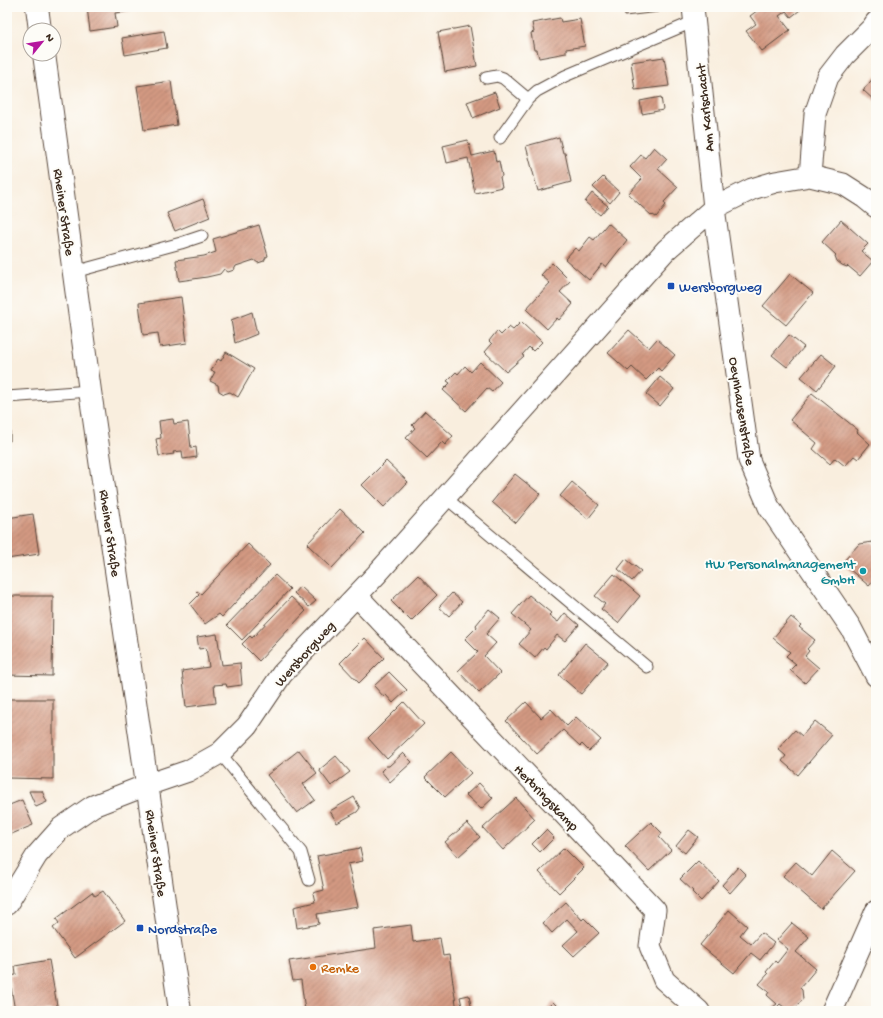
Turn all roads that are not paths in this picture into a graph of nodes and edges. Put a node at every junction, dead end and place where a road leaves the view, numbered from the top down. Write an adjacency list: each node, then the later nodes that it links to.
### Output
1 (37, 7): 3 (main road)
2 (694, 14): 7 (lane); 11 (street, Am Karlschacht)
3 (39, 22)
4 (876, 22): 9 (street)
5 (45, 62): 13 (main road, Rheiner Straße)
6 (486, 78): 7 (lane)
7 (528, 99): 8 (lane)
8 (500, 138)
9 (810, 176): 10 (street); 11 (street, Wersborgweg)
10 (876, 207)
11 (714, 208): 16 (street, Wersborgweg); 19 (street, Oeynhausenstraße)
12 (202, 236): 13 (lane)
13 (74, 272): 14 (main road, Rheiner Straße)
14 (90, 391): 15 (lane); 21 (main road, Rheiner Straße)
15 (7, 397)
16 (446, 498): 17 (street, Wersborgweg); 18 (lane)
17 (357, 596): 20 (street, Wersborgweg); 26 (street, Herbringskamp)
18 (647, 667)
19 (876, 676)
20 (220, 753): 21 (street, Wersborgweg); 22 (lane)
21 (147, 785): 23 (street); 25 (main road, Rheiner Straße)
22 (309, 880)
23 (7, 903)
24 (876, 911): 27 (street)
25 (180, 1011)
26 (699, 1011)
27 (832, 1011)

